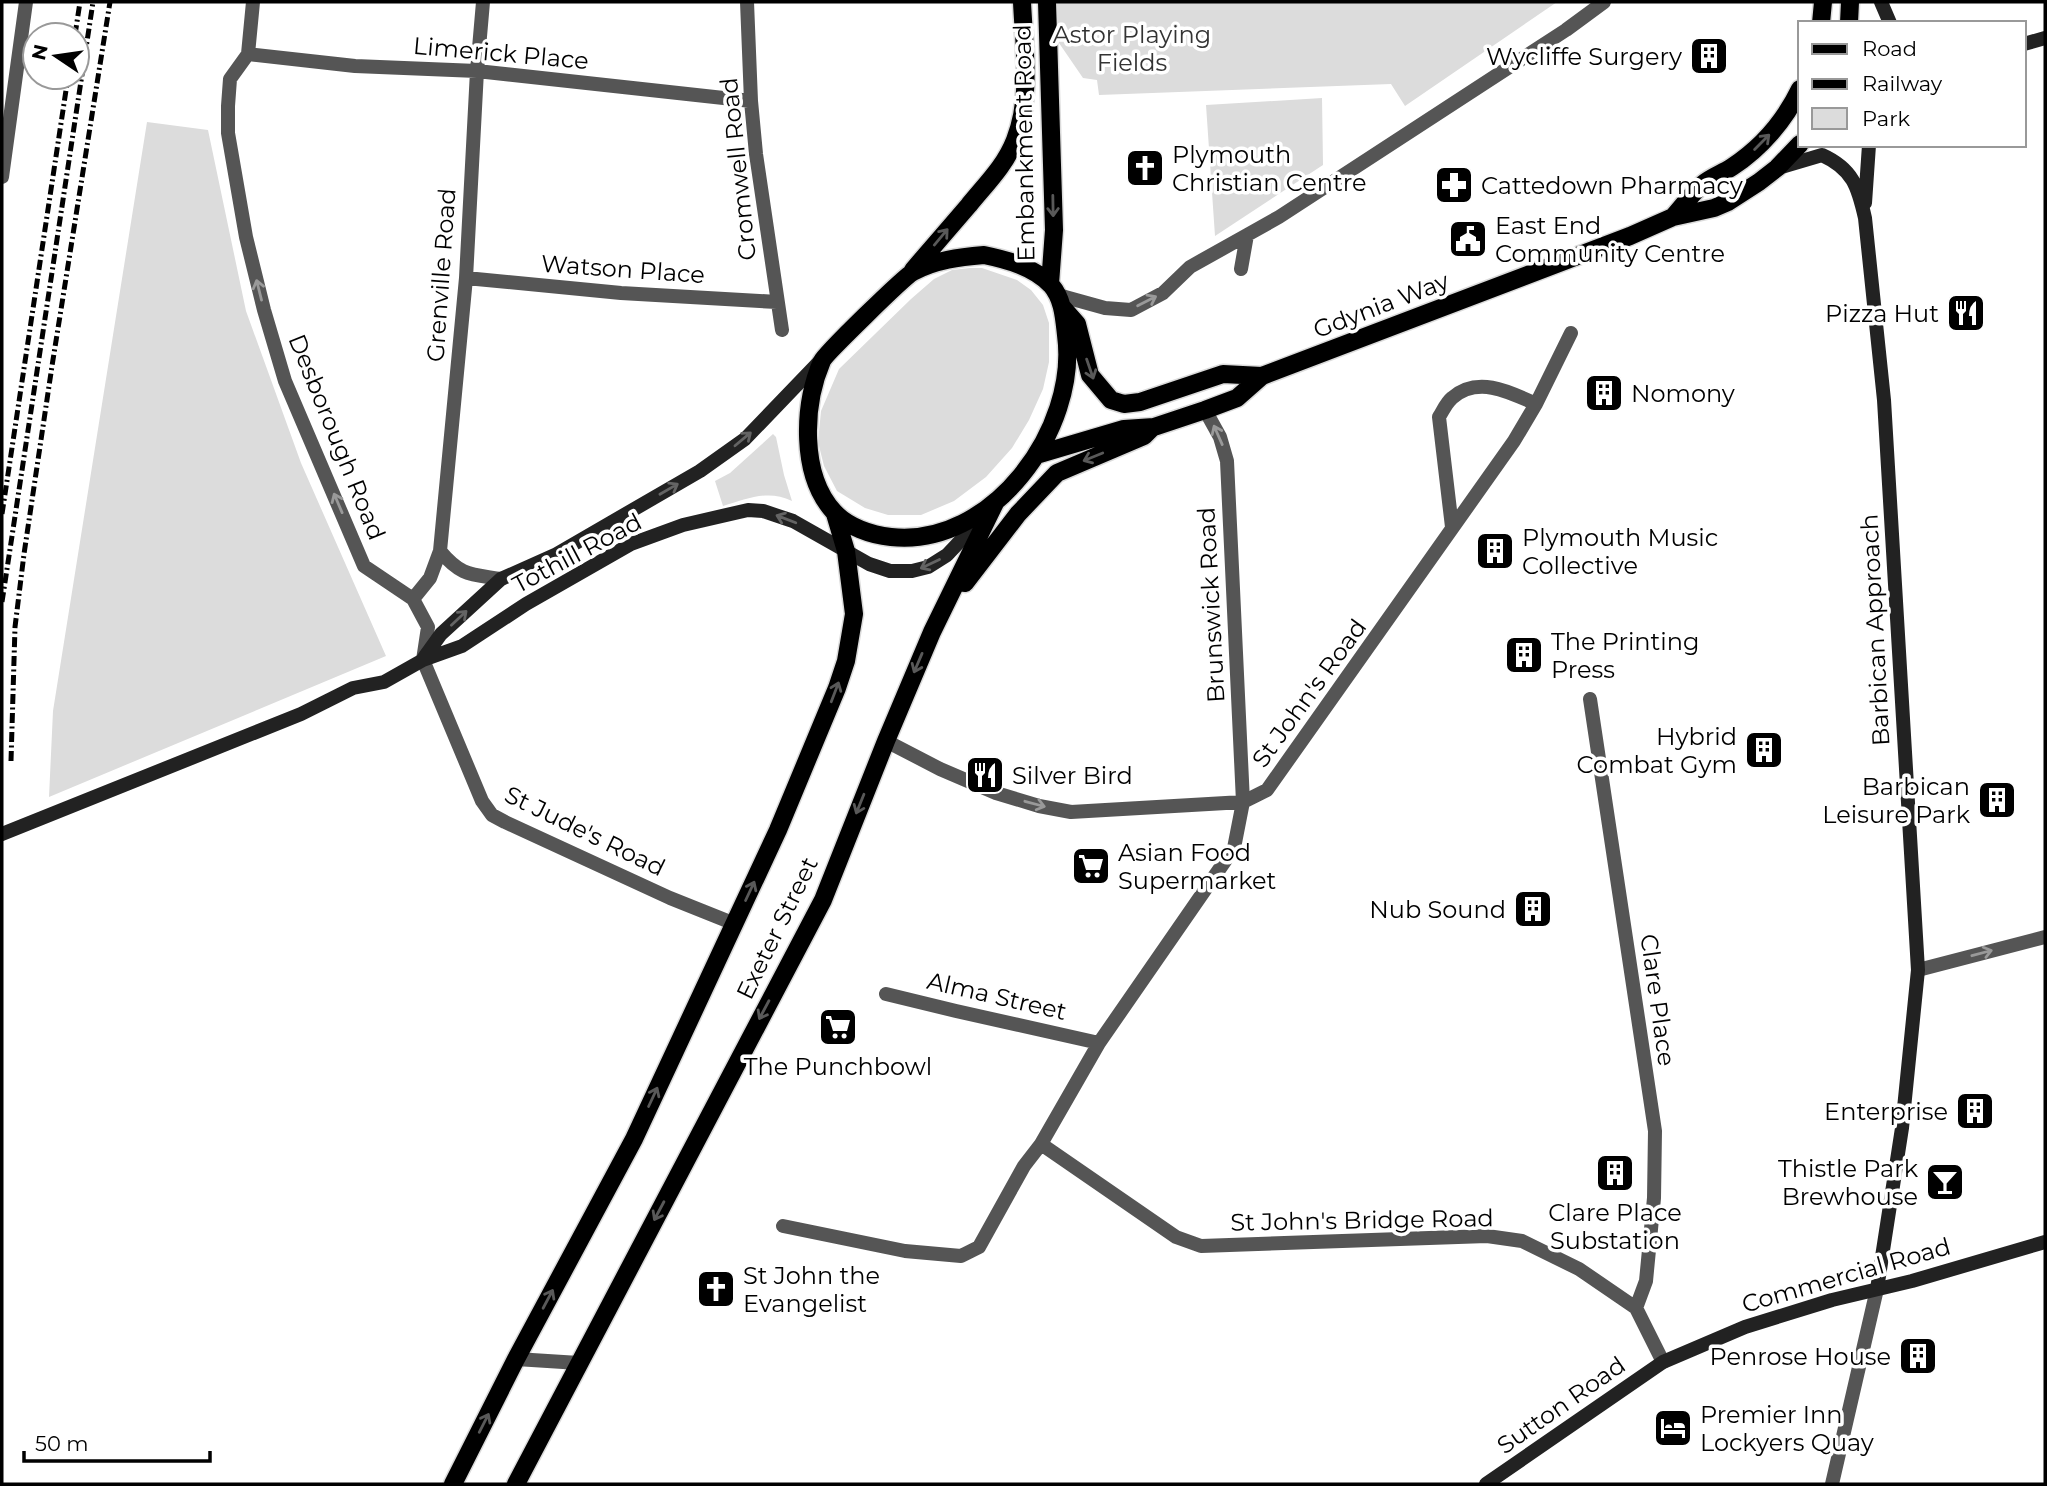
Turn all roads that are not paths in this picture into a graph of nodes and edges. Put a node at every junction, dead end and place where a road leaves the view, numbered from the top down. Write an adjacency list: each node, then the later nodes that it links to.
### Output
1 (26, 2): 20 (street)
2 (253, 2): 14 (street, Desborough Road)
3 (482, 2): 15 (street, Grenville Road)
4 (747, 2): 17 (street, Cromwell Road)
5 (1022, 2): 28 (main road, Embankment Road, one-way to 5)
6 (1047, 2): 30 (main road, Embankment Road, one-way to 30)
7 (1604, 2): 26 (street)
8 (1823, 2): 10 (main road)
9 (1850, 2): 11 (main road)
10 (1821, 21)
11 (1849, 21)
12 (2045, 38): 13 (street)
13 (2026, 43)
14 (248, 54): 15 (street, Limerick Place); 47 (street, Desborough Road, one-way to 14)
15 (477, 71): 17 (street, Limerick Place); 29 (street, Grenville Road)
16 (1798, 93): 24 (main road, Gdynia Way, one-way to 16)
17 (751, 101): 31 (street, Cromwell Road)
18 (1798, 146): 22 (main road, Gdynia Way)
19 (1869, 147): 25 (street, Barbican Approach)
20 (4, 148): 23 (street)
21 (1828, 150): 22 (street, Barbican Approach); 25 (street, Barbican Approach)
22 (1777, 168): 24 (main road, Gdynia Way)
23 (2, 177)
24 (1674, 217): 35 (main road, Gdynia Way)
25 (1865, 218): 56 (street, Barbican Approach)
26 (1247, 235): 27 (street); 30 (street, one-way to 26)
27 (1241, 269)
28 (911, 273): 30 (main road); 34 (main road, Embankment Road)
29 (466, 278): 31 (street, Watson Place); 44 (street, Grenville Road)
30 (1057, 296): 35 (main road, Gdynia Way, one-way to 35); 39 (main road, Embankment Road)
31 (777, 302): 32 (street, Cromwell Road)
32 (782, 330)
33 (1571, 333): 36 (street, St John's Road)
34 (823, 358): 41 (main road); 46 (street, Tothill Road, one-way to 34)
35 (1262, 376): 37 (main road, Gdynia Way)
36 (1536, 404): 43 (street, St John's Road); 43 (street)
37 (1205, 410): 38 (main road, Gdynia Way); 52 (street, Brunswick Road, one-way to 37)
38 (1154, 427): 39 (main road, Gdynia Way); 48 (main road, one-way to 48)
39 (1036, 455): 40 (main road, Embankment Road)
40 (995, 503): 42 (main road); 48 (main road, Exeter Street)
41 (835, 514): 42 (main road); 45 (main road, Exeter Street)
42 (977, 517): 45 (street, Tothill Road, one-way to 45)
43 (1452, 527): 52 (street, St John's Road)
44 (440, 551): 46 (street); 47 (street, Grenville Road)
45 (846, 551): 49 (street, Tothill Road, one-way to 49); 54 (main road, Exeter Street, one-way to 45)
46 (501, 579): 49 (street, Tothill Road, one-way to 46)
47 (413, 599): 49 (street)
48 (932, 632): 51 (main road, Exeter Street, one-way to 51)
49 (423, 660): 53 (street, Tothill Road); 54 (street, St Jude's Road)
50 (1590, 699): 63 (street, Clare Place)
51 (886, 741): 52 (street, one-way to 52); 66 (main road, Exeter Street, one-way to 66)
52 (1243, 802): 58 (street)
53 (2, 834)
54 (734, 924): 64 (main road, Exeter Street, one-way to 54)
55 (2045, 937): 56 (street, one-way to 55)
56 (1918, 970): 62 (street, Barbican Approach)
57 (886, 994): 58 (street, Alma Street)
58 (1099, 1043): 59 (street)
59 (1041, 1144): 60 (street); 63 (street, St John's Bridge Road)
60 (782, 1226)
61 (2045, 1242): 62 (street, Commercial Road)
62 (1877, 1289): 65 (street, Commercial Road); 70 (street)
63 (1636, 1308): 65 (street, St John's Bridge Road)
64 (516, 1359): 66 (street); 67 (main road, Exeter Street, one-way to 64)
65 (1663, 1362): 69 (street, Sutton Road)
66 (579, 1363): 68 (main road, Exeter Street)
67 (453, 1484)
68 (516, 1484)
69 (1486, 1484)
70 (1832, 1484)

